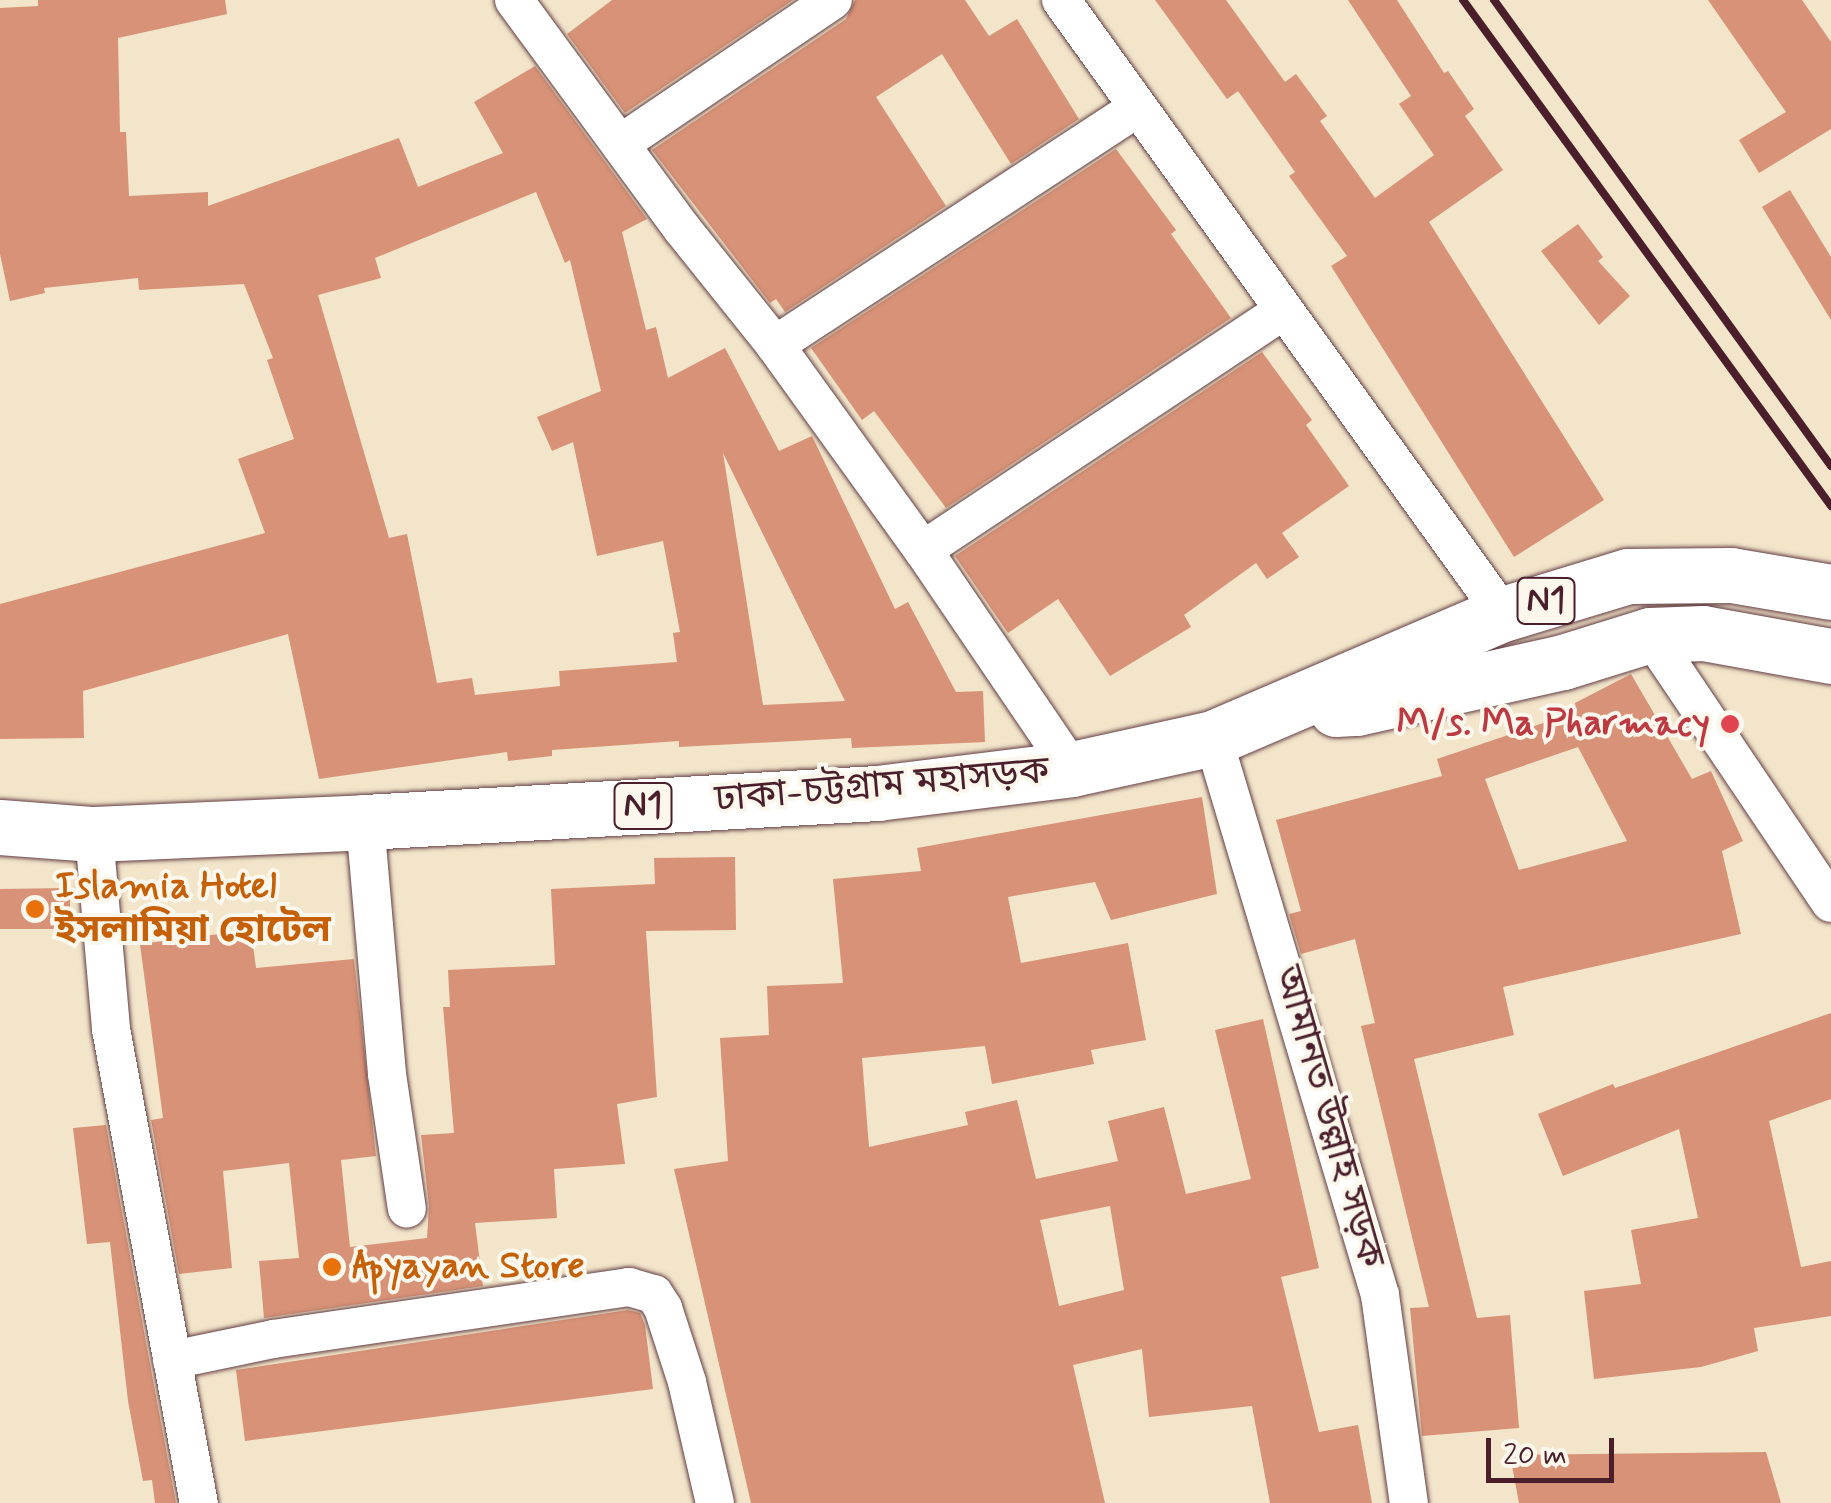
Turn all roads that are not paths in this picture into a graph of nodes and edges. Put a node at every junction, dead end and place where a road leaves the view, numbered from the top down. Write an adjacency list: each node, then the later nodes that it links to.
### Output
1 (514, 0): 5 (street)
2 (833, 0): 5 (street)
3 (1060, 0): 4 (street)
4 (1136, 109): 6 (street); 7 (street)
5 (620, 144): 7 (street)
6 (1284, 311): 8 (street); 10 (street)
7 (775, 345): 8 (street)
8 (923, 550): 15 (street)
9 (1831, 592): 10 (highway, ঢাকা-চট্টগ্রাম মহাসড়ক / N1)
10 (1503, 614): 13 (highway, ঢাকা-চট্টগ্রাম মহাসড়ক / N1)
11 (1650, 635): 12 (highway, ঢাকা-চট্টগ্রাম মহাসড়ক / N1); 13 (highway, ঢাকা-চট্টগ্রাম মহাসড়ক / N1); 19 (street)
12 (1831, 656)
13 (1276, 711): 14 (highway, ঢাকা-চট্টগ্রাম মহাসড়ক / N1)
14 (1213, 738): 15 (highway, ঢাকা-চট্টগ্রাম মহাসড়ক / N1); 24 (street, আমানত উল্লাহ সড়ক)
15 (1072, 769): 16 (highway, ঢাকা-চট্টগ্রাম মহাসড়ক / N1)
16 (364, 822): 18 (highway, ঢাকা-চট্টগ্রাম মহাসড়ক / N1); 20 (street)
17 (0, 828): 18 (highway, ঢাকা-চট্টগ্রাম মহাসড়ক / N1)
18 (94, 834): 21 (street)
19 (1831, 903)
20 (407, 1209)
21 (172, 1360): 22 (street); 23 (street)
22 (199, 1503)
23 (715, 1503)
24 (1409, 1503)

